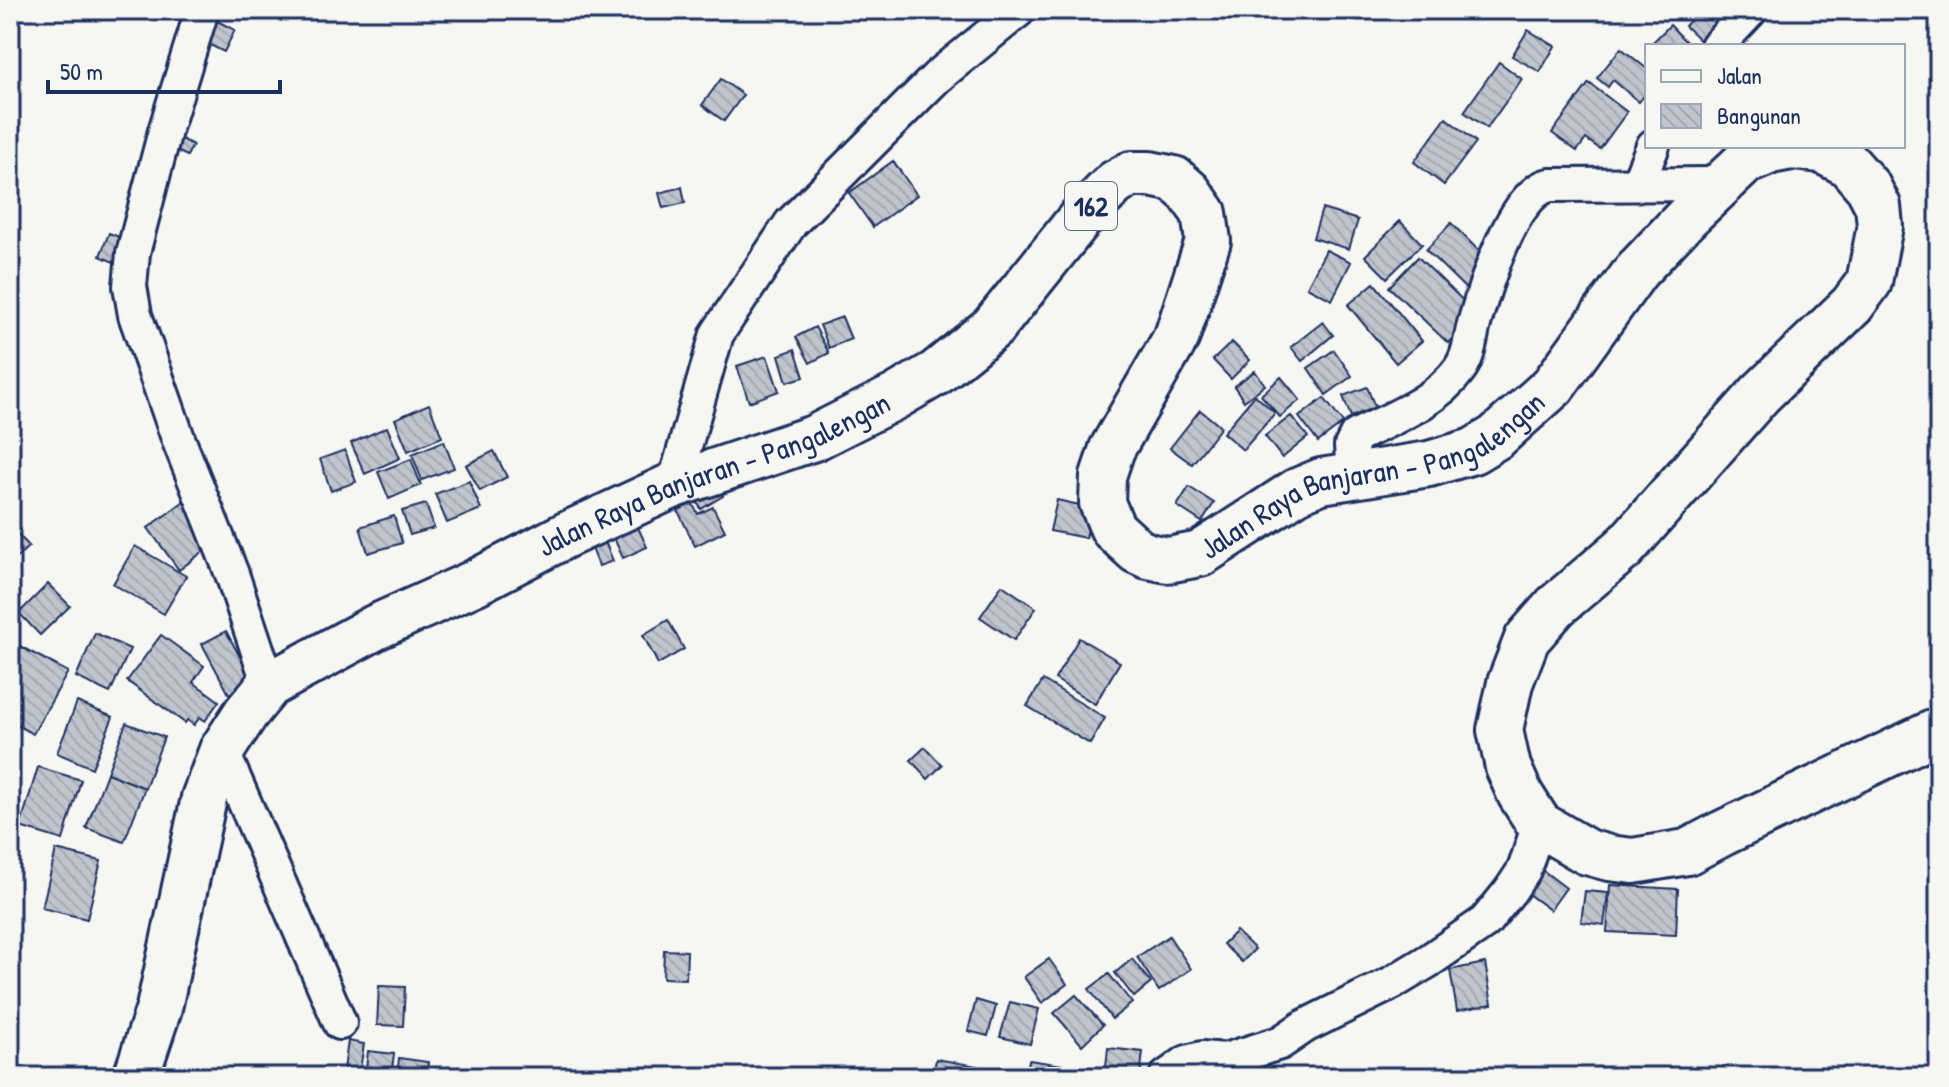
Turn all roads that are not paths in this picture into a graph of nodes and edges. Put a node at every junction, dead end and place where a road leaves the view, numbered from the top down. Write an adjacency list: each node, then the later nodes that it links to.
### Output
1 (202, 10): 10 (street)
2 (1019, 10): 9 (street)
3 (1751, 10): 4 (street)
4 (1719, 44)
5 (1652, 148): 6 (street)
6 (1638, 183): 7 (street); 8 (street)
7 (1722, 184): 8 (main road, Jalan Raya Banjaran - Pangalengan / 162); 13 (main road, Jalan Raya Banjaran - Pangalengan / 162)
8 (1353, 476): 9 (main road, Jalan Raya Banjaran - Pangalengan / 162)
9 (674, 485): 10 (main road, Jalan Raya Banjaran - Pangalengan / 162)
10 (269, 685): 12 (main road, Jalan Raya Banjaran - Pangalengan / 162)
11 (1939, 730): 13 (main road, Jalan Raya Banjaran - Pangalengan / 162)
12 (222, 750): 14 (street); 15 (main road, Jalan Raya Banjaran - Pangalengan / 162)
13 (1539, 824): 16 (street)
14 (340, 1023)
15 (136, 1077)
16 (1166, 1077)

